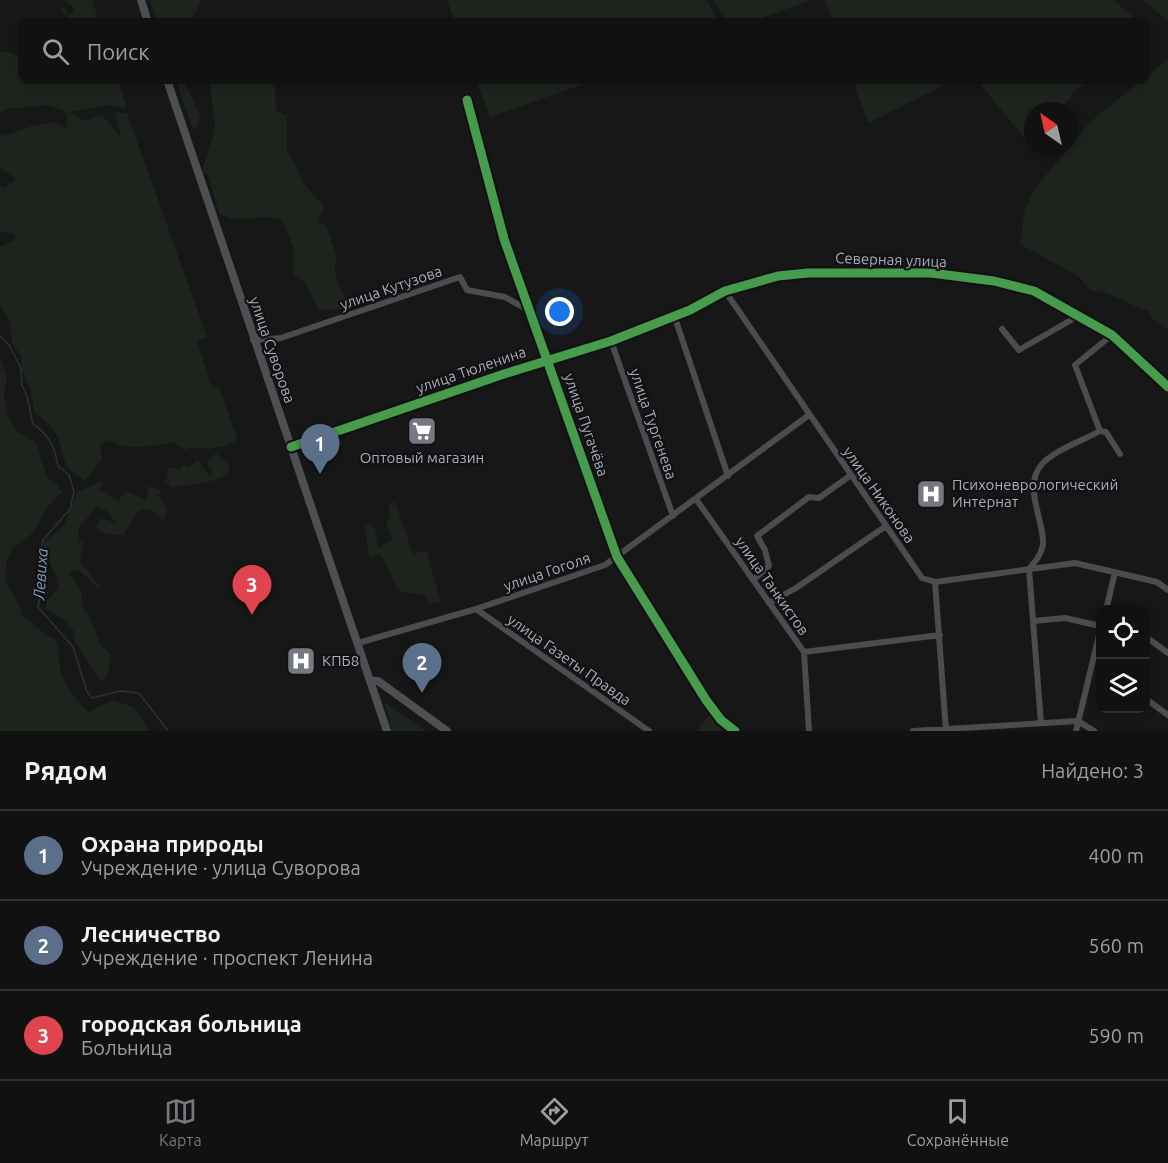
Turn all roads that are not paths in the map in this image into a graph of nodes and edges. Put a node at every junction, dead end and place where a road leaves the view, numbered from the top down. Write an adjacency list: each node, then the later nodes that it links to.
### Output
1 (141, 2): 2 (main road)
2 (147, 18)
3 (168, 84): 11 (main road, улица Суворова)
4 (467, 100): 6 (street, улица Пугачёва)
5 (725, 291): 7 (street, улица Тюленина); 8 (street, Северная улица); 15 (street, улица Никонова)
6 (528, 310): 11 (street, улица Кутузова); 13 (street, улица Пугачёва)
7 (674, 315): 12 (street, улица Тюленина); 20 (street)
8 (1078, 316): 9 (street); 10 (street, Северная улица)
9 (1002, 329)
10 (1112, 335): 14 (street, Северная улица); 16 (street)
11 (253, 340): 17 (main road, улица Суворова)
12 (611, 341): 13 (street, улица Тюленина); 22 (street, улица Тургенева)
13 (547, 360): 17 (street, улица Тюленина); 24 (street, улица Пугачёва)
14 (1168, 387)
15 (809, 415): 19 (street, улица Никонова); 20 (street, улица Гоголя)
16 (1100, 431): 18 (street); 25 (street)
17 (291, 447): 37 (main road, улица Суворова)
18 (1120, 454)
19 (851, 475): 23 (street, улица Никонова); 27 (street)
20 (728, 476): 21 (street, улица Гоголя)
21 (696, 499): 22 (street, улица Гоголя); 27 (street, улица Танкистов)
22 (673, 516): 24 (street, улица Гоголя)
23 (886, 526): 28 (street, улица Никонова); 30 (street)
24 (617, 557): 32 (street, улица Гоголя); 52 (street, улица Пугачёва)
25 (1029, 569): 26 (street); 28 (street); 33 (street)
26 (1115, 572): 29 (street); 31 (street)
27 (753, 580): 30 (street, улица Танкистов)
28 (935, 582): 35 (street)
29 (1168, 590)
30 (769, 603): 39 (street, улица Танкистов)
31 (1107, 605)
32 (476, 609): 37 (street, улица Гоголя); 51 (street, улица Газеты Правда)
33 (1033, 621): 34 (street); 47 (street)
34 (1096, 625)
35 (939, 635): 39 (street); 48 (street)
36 (1150, 640): 40 (street)
37 (358, 643): 43 (main road, улица Суворова)
38 (1096, 649): 41 (street)
39 (804, 652): 53 (street, улица Танкистов)
40 (1168, 653)
41 (1090, 671): 42 (street); 46 (street)
42 (1096, 672)
43 (370, 681): 49 (main road, улица Суворова); 50 (main road)
44 (1150, 702): 45 (street)
45 (1168, 715)
46 (1078, 721): 47 (street); 55 (street); 56 (street)
47 (1041, 723): 48 (street)
48 (946, 730): 54 (street)
49 (387, 731)
50 (447, 731)
51 (649, 731)
52 (735, 731)
53 (809, 731)
54 (913, 731)
55 (1076, 731)
56 (1094, 731)

